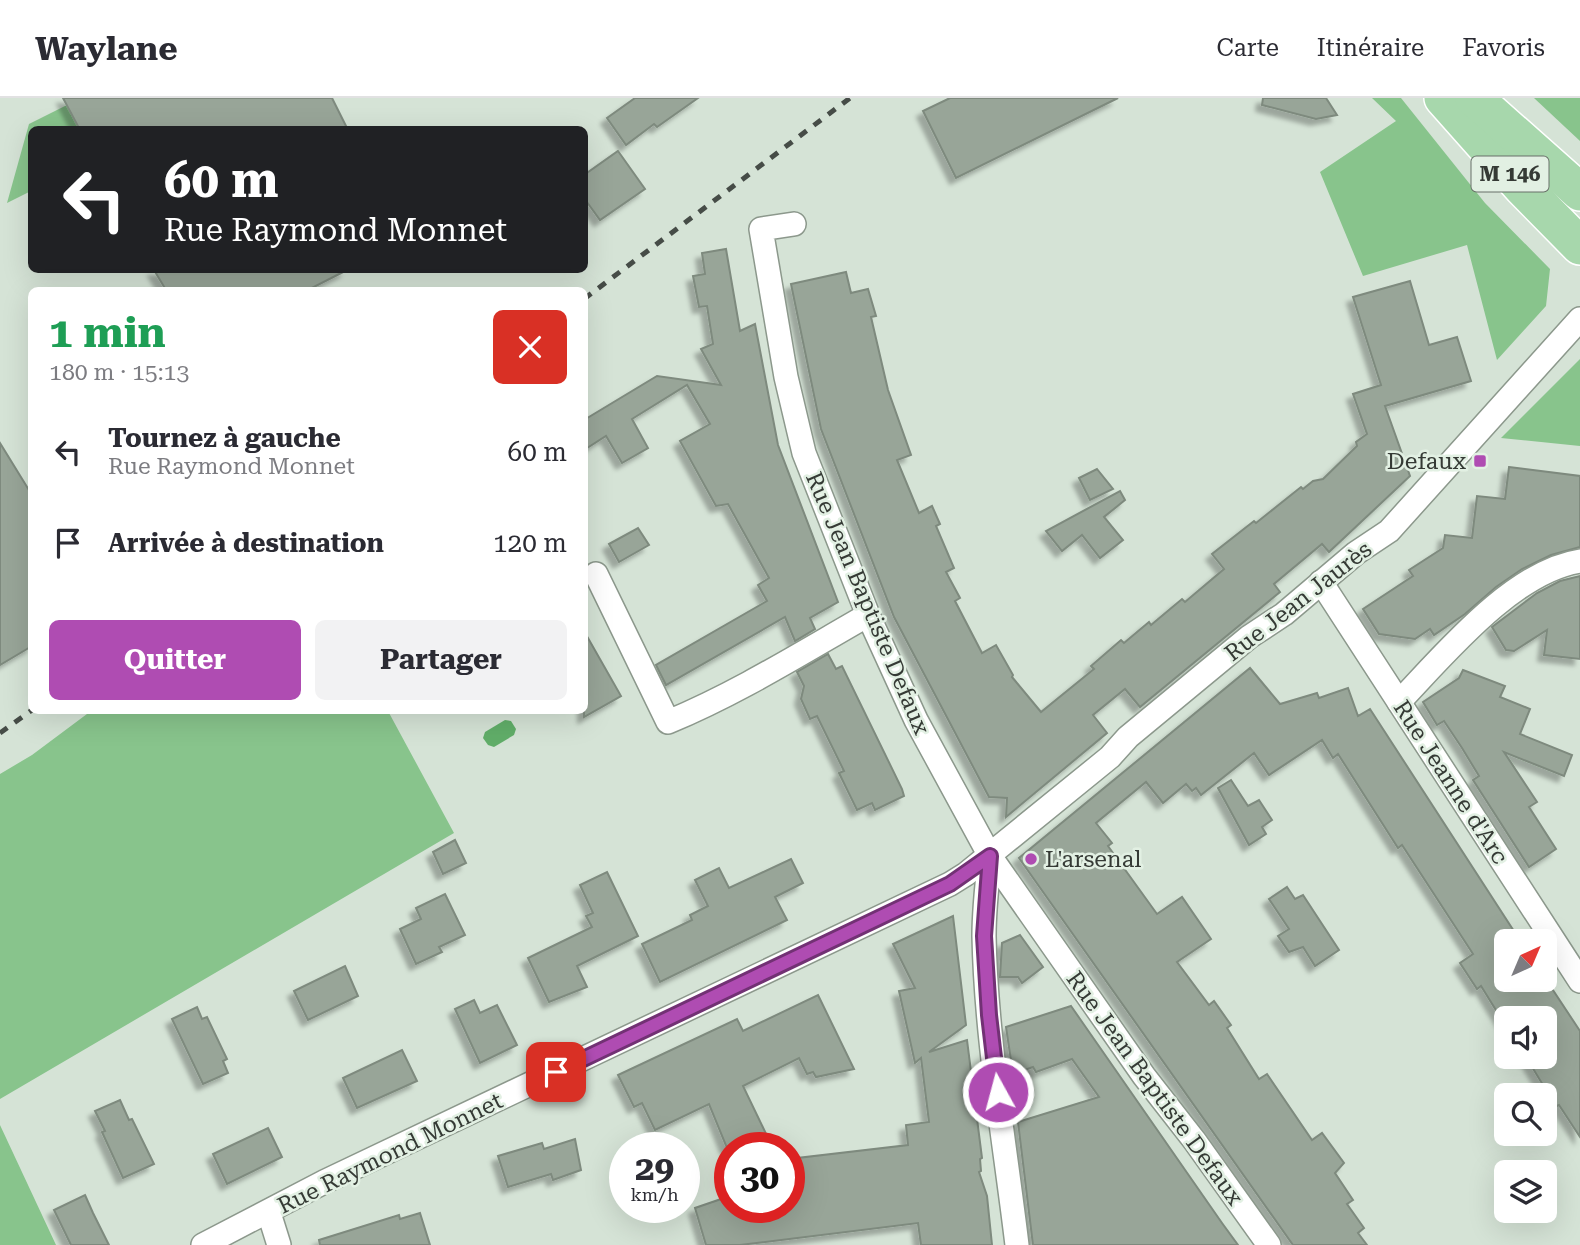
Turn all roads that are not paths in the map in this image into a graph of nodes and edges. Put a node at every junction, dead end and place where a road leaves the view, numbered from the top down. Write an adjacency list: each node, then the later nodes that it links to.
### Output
1 (1443, 98): 5 (main road, M 146)
2 (1474, 98): 3 (main road, M 146)
3 (1580, 192)
4 (794, 224): 10 (street, Rue Jean Baptiste Defaux)
5 (1580, 246)
6 (1580, 319): 9 (street, Rue Jean Jaurès)
7 (1580, 561): 11 (street)
8 (596, 574): 10 (street)
9 (1321, 582): 11 (street, Rue Jeanne d'Arc); 12 (street, Rue Jean Jaurès)
10 (868, 615): 12 (street, Rue Jean Baptiste Defaux)
11 (1399, 702): 13 (street, Rue Jeanne d'Arc)
12 (990, 856): 14 (street, Rue Raymond Monnet); 17 (street); 18 (street, Rue Jean Baptiste Defaux)
13 (1580, 981)
14 (269, 1213): 15 (street, Rue Raymond Monnet); 16 (street)
15 (203, 1245)
16 (279, 1245)
17 (1017, 1245)
18 (1269, 1245)

